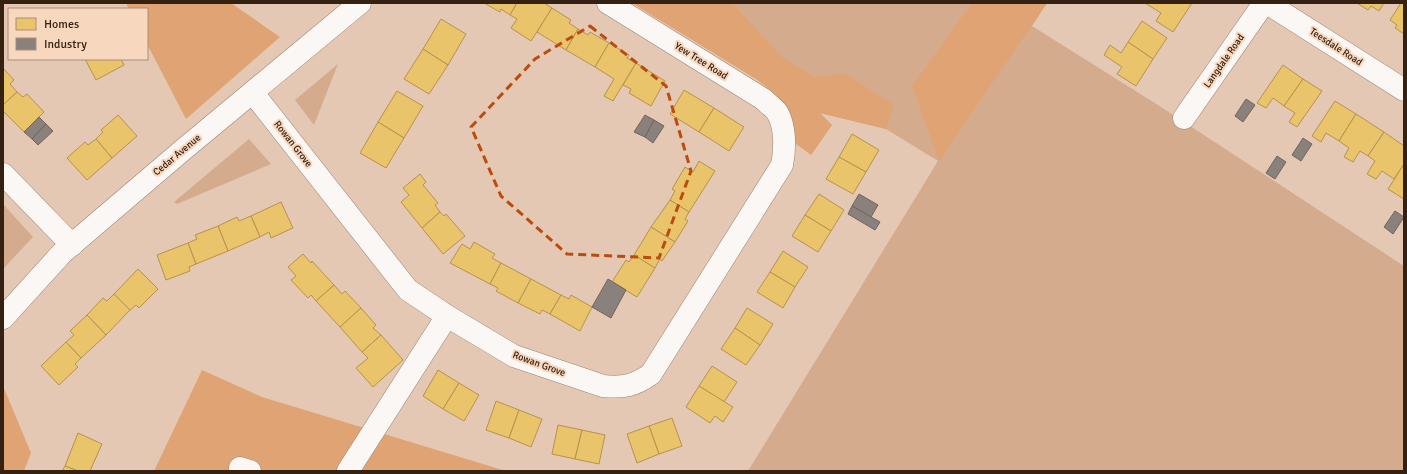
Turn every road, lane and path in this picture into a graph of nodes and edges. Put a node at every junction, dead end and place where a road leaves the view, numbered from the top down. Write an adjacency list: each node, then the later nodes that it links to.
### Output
1 (360, 3): 6 (street, Cedar Avenue)
2 (608, 3): 8 (street, Yew Tree Road)
3 (1264, 3): 7 (street, Langdale Road)
4 (1267, 3): 5 (street, Teesdale Road)
5 (1404, 90)
6 (253, 93): 10 (street, Cedar Avenue); 11 (street, Rowan Grove)
7 (1184, 118)
8 (783, 130): 11 (street, Rowan Grove)
9 (3, 174): 10 (street)
10 (72, 245): 12 (street, Cedar Avenue)
11 (447, 316): 13 (street)
12 (3, 318)
13 (348, 471)

